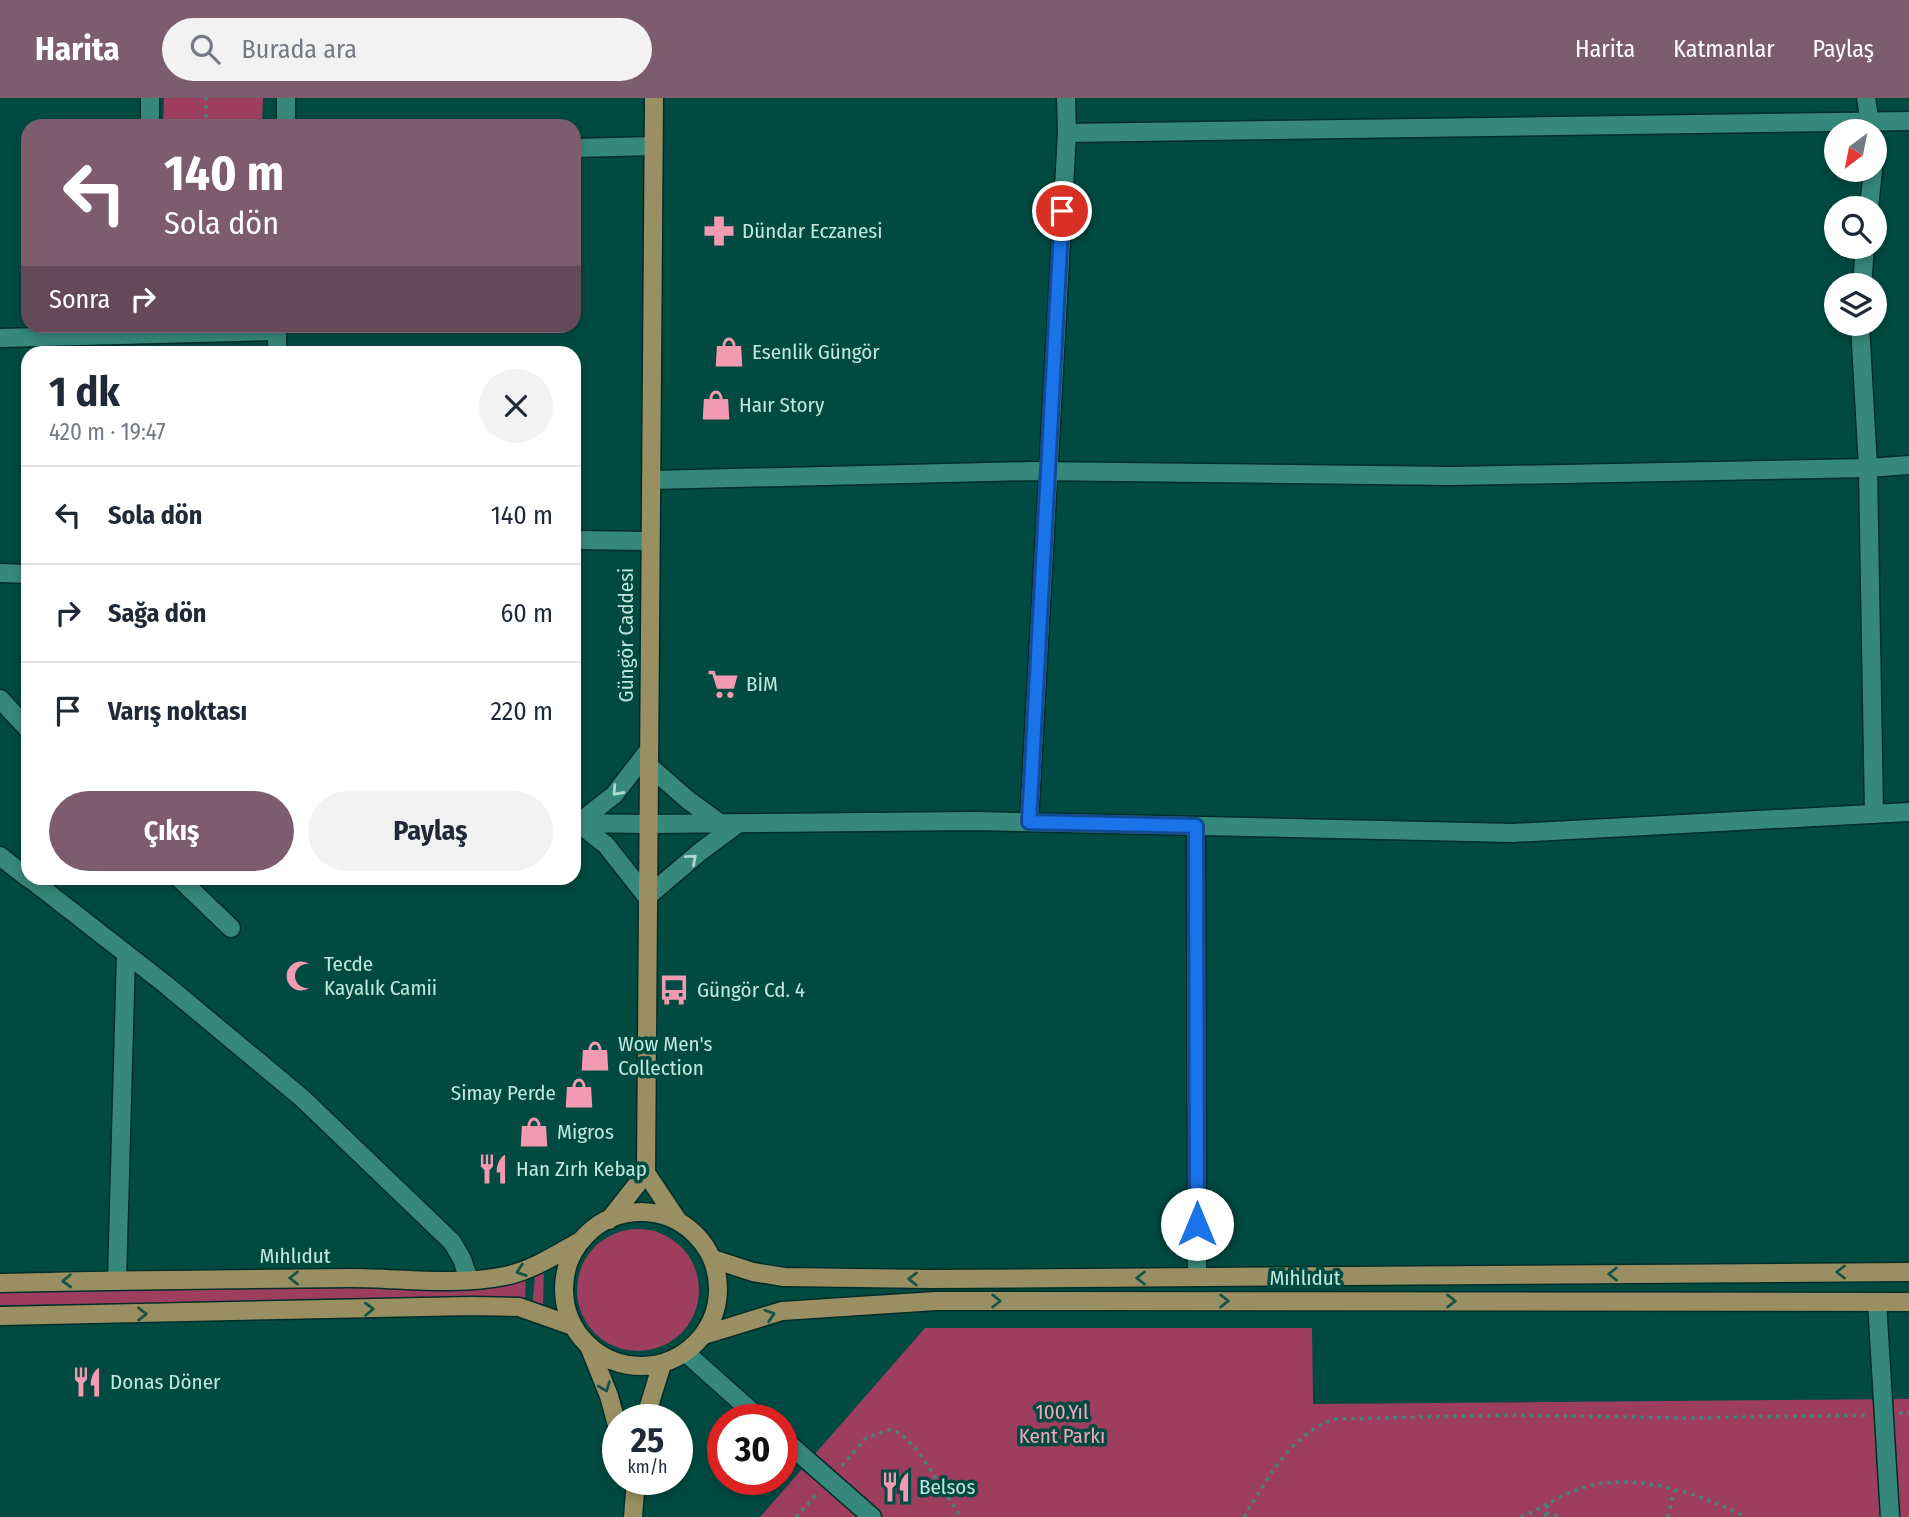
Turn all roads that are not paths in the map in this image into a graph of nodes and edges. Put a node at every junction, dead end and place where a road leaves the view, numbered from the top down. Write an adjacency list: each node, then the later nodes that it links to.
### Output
1 (150, 98): 6 (street)
2 (286, 98): 7 (street)
3 (654, 98): 13 (main road, Güngör Caddesi)
4 (1066, 98): 12 (street)
5 (1866, 98): 8 (street)
6 (150, 119)
7 (286, 119)
8 (1870, 119)
9 (1909, 121): 10 (street)
10 (1887, 124)
11 (1824, 126): 12 (street)
12 (1067, 133): 20 (street)
13 (653, 146): 14 (street); 21 (main road, Güngör Caddesi)
14 (581, 148)
15 (83, 333): 17 (street)
16 (1861, 336): 19 (street)
17 (0, 338)
18 (1909, 466): 19 (street)
19 (1868, 468): 20 (street); 30 (street)
20 (1047, 471): 21 (street); 33 (street)
21 (651, 480): 23 (main road, Güngör Caddesi)
22 (581, 540): 23 (street)
23 (649, 541): 28 (main road, Güngör Caddesi)
24 (0, 573): 25 (street)
25 (21, 574)
26 (0, 699): 27 (street)
27 (21, 722)
28 (648, 758): 31 (street, one-way to 31); 35 (street); 36 (main road, Güngör Caddesi)
29 (1909, 813): 30 (street); 32 (street)
30 (1874, 814): 37 (street)
31 (581, 819)
32 (1909, 821)
33 (1029, 822): 35 (street); 37 (street)
34 (581, 823): 36 (street)
35 (730, 823): 36 (street); 43 (street, one-way to 35)
36 (647, 824): 43 (main road, Güngör Caddesi)
37 (1196, 826): 52 (street)
38 (581, 827): 43 (street)
39 (2, 860): 40 (street)
40 (21, 873)
41 (37, 885): 45 (street)
42 (185, 885): 44 (street)
43 (647, 897): 46 (main road, Güngör Caddesi)
44 (231, 928)
45 (126, 954): 53 (street); 54 (street)
46 (646, 1172): 47 (main road); 48 (main road)
47 (609, 1220): 48 (main road); 49 (main road)
48 (678, 1221): 50 (main road)
49 (582, 1240): 54 (main road, Mıhlıdut, one-way to 54); 59 (main road)
50 (713, 1259): 52 (main road, Mıhlıdut, one-way to 50); 60 (main road)
51 (1909, 1272): 52 (main road, Mıhlıdut, one-way to 52)
52 (1197, 1277)
53 (117, 1280): 54 (main road, Mıhlıdut, one-way to 53); 55 (main road, Mıhlıdut, one-way to 55)
54 (468, 1280)
55 (0, 1283)
56 (1877, 1302): 57 (main road, Mıhlıdut); 60 (main road, Mıhlıdut, one-way to 56); 69 (street)
57 (1909, 1302)
58 (0, 1316): 59 (main road, one-way to 59)
59 (573, 1326): 61 (main road)
60 (704, 1335): 62 (main road)
61 (589, 1346): 63 (main road); 64 (main road, one-way to 64)
62 (685, 1353): 63 (main road); 66 (street)
63 (662, 1364): 65 (main road)
64 (610, 1404)
65 (650, 1404)
66 (743, 1404)
67 (798, 1452): 68 (street)
68 (872, 1517)
69 (1890, 1517)

